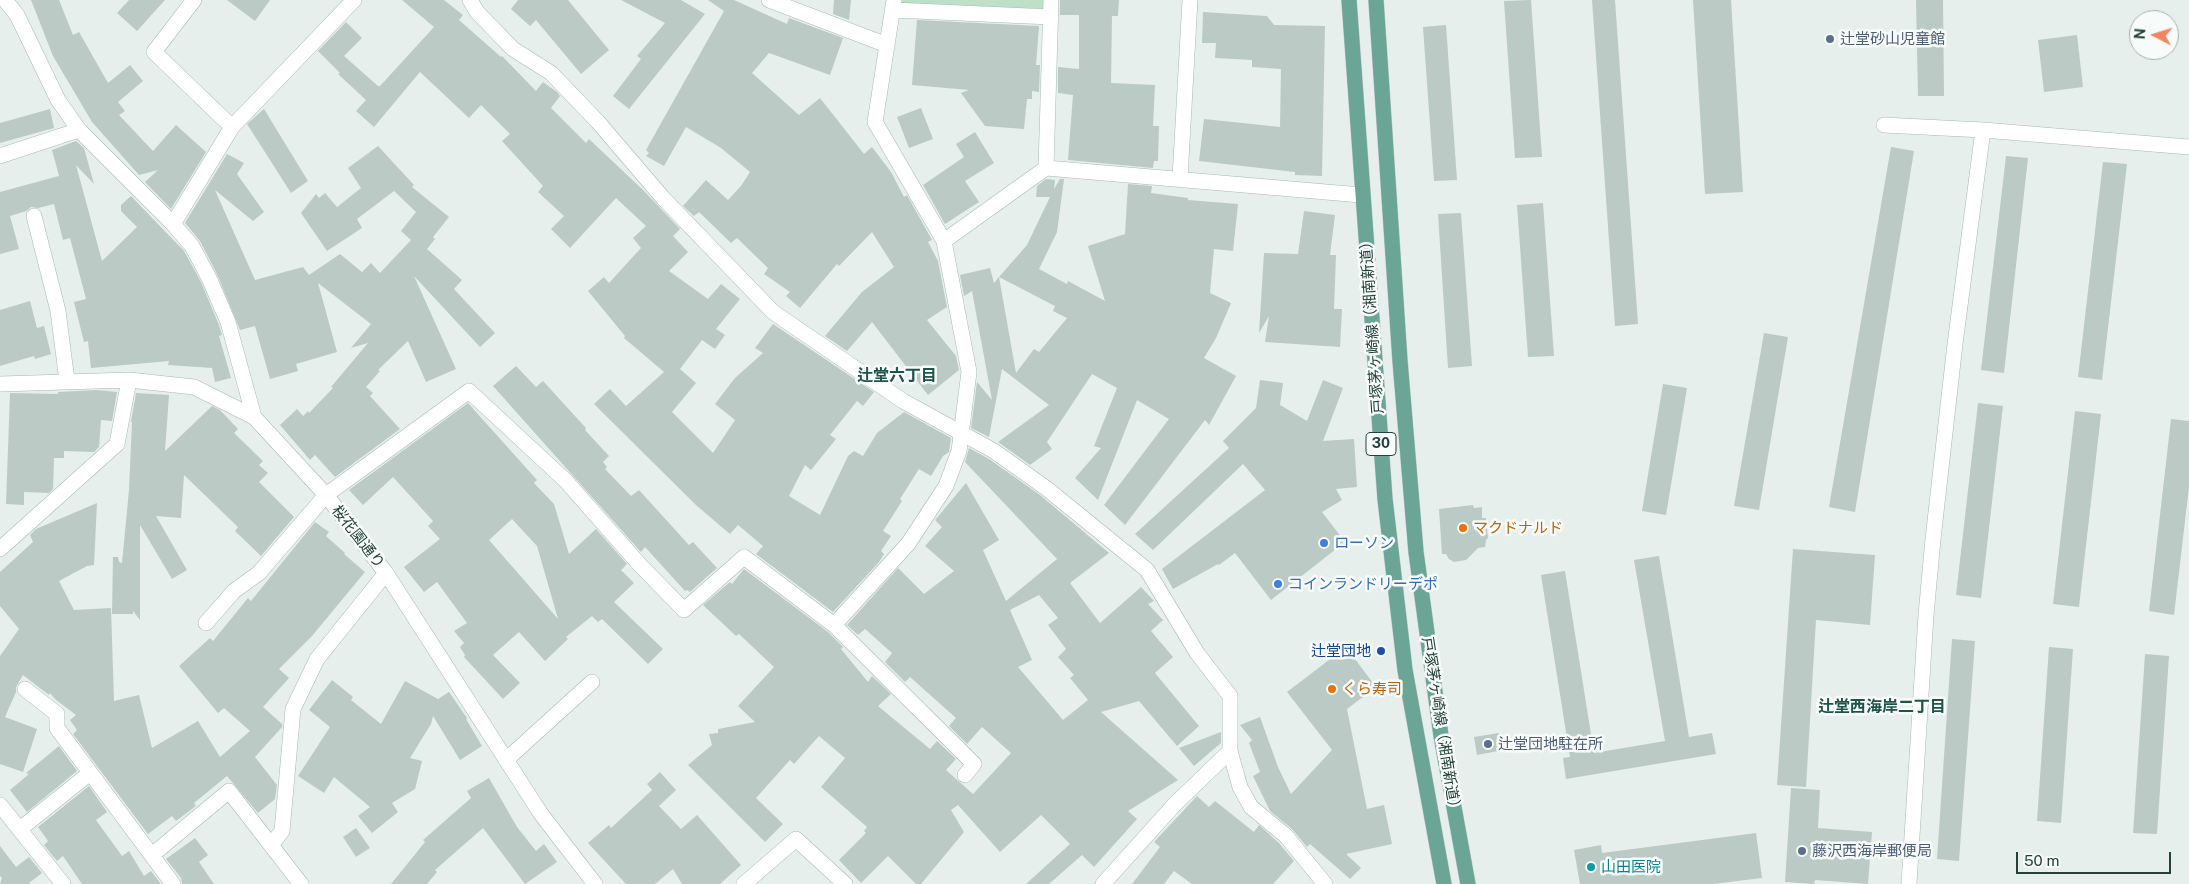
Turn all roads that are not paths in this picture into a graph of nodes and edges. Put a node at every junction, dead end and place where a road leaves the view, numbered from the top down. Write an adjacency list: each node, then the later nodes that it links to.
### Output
1 (5, 0): 12 (street)
2 (19, 0): 12 (street)
3 (194, 0): 16 (street)
4 (354, 0): 16 (street)
5 (470, 0): 31 (street)
6 (769, 0): 14 (street)
7 (1051, 0): 13 (street)
8 (1190, 0): 22 (street)
9 (1348, 0): 23 (main road, 戸塚茅ヶ崎線（湘南新道） / 30)
10 (1376, 0): 56 (main road, 戸塚茅ヶ崎線（湘南新道） / 30)
11 (894, 5): 13 (street); 14 (street)
12 (17, 15): 17 (street)
13 (1051, 17): 21 (street)
14 (887, 45): 26 (street)
15 (1884, 125): 18 (street)
16 (232, 127): 25 (street)
17 (80, 130): 20 (street); 25 (street)
18 (1982, 130): 19 (street); 57 (street)
19 (2189, 147)
20 (0, 156)
21 (1046, 168): 22 (street); 26 (street)
22 (1180, 178): 23 (street)
23 (1362, 195): 55 (main road, 戸塚茅ヶ崎線（湘南新道） / 30)
24 (34, 216): 28 (street)
25 (173, 224): 30 (street)
26 (944, 242): 31 (street)
27 (129, 380): 28 (street, 桜花園通り); 30 (street, 桜花園通り); 33 (street)
28 (68, 381): 29 (street, 桜花園通り)
29 (0, 384)
30 (254, 417): 32 (street, 桜花園通り)
31 (961, 432): 36 (street); 39 (street)
32 (326, 495): 34 (street, 桜花園通り); 35 (street); 36 (street)
33 (0, 549)
34 (386, 573): 40 (street, 桜花園通り); 45 (street)
35 (206, 623)
36 (834, 625): 42 (street)
37 (592, 682): 40 (street)
38 (25, 689): 41 (street)
39 (1230, 751): 53 (street); 54 (street)
40 (506, 760): 50 (street, 桜花園通り)
41 (90, 773): 44 (street); 46 (street)
42 (966, 775)
43 (0, 805): 44 (street)
44 (20, 829): 47 (street)
45 (272, 845): 46 (street); 49 (street)
46 (152, 855): 48 (street)
47 (63, 884)
48 (173, 884)
49 (301, 884)
50 (594, 884)
51 (744, 884): 52 (street)
52 (845, 884)
53 (1103, 884)
54 (1325, 884)
55 (1444, 884)
56 (1468, 884)
57 (1909, 884)

